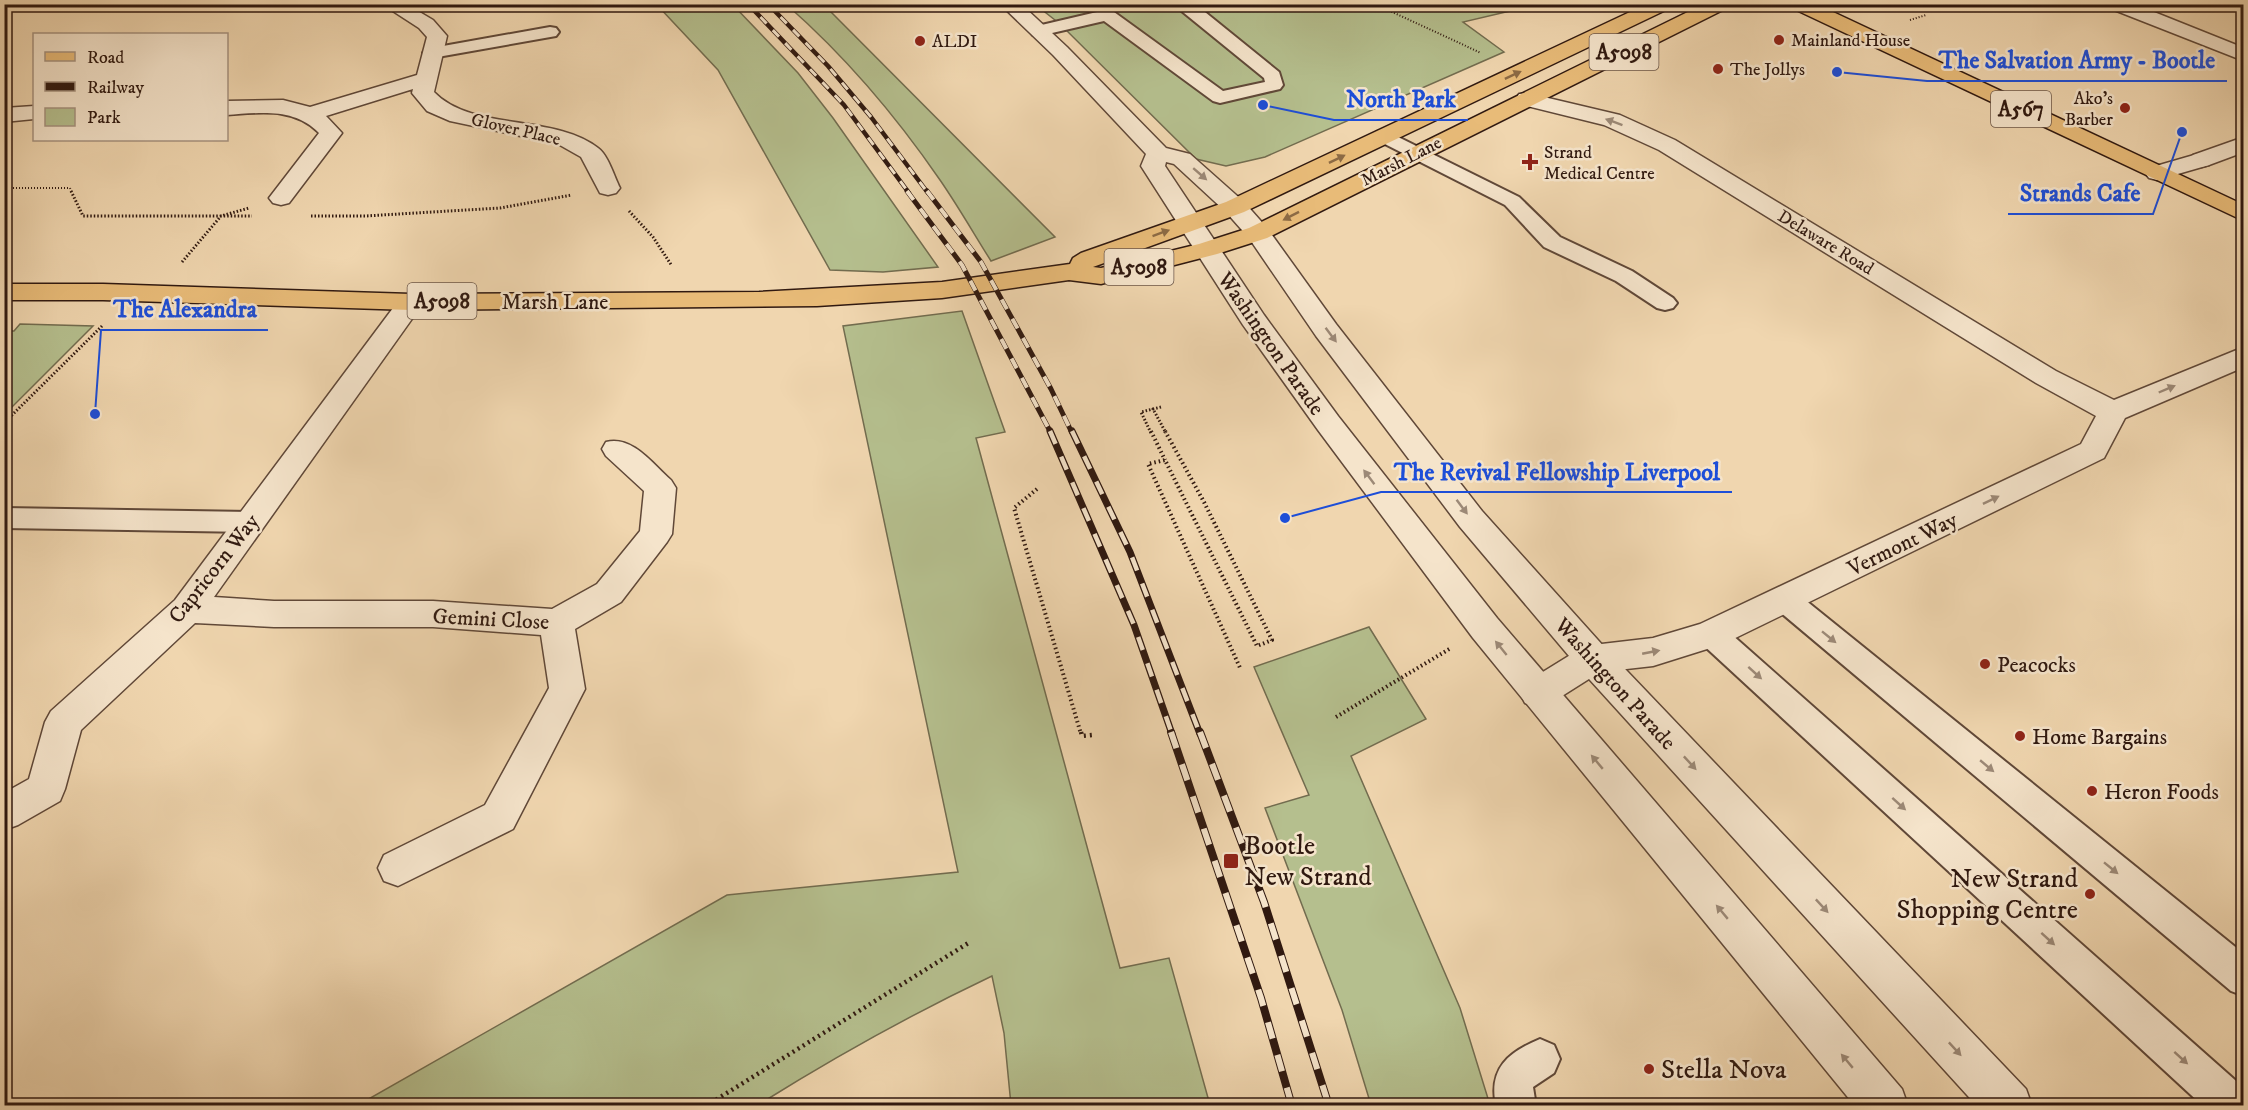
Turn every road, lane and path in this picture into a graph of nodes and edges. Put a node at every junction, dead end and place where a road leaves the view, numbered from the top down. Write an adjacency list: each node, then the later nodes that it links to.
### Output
1 (391, 4): 12 (street)
2 (1009, 4): 10 (street)
3 (1181, 4): 9 (lane)
4 (1375, 4): 14 (path)
5 (1663, 4): 14 (main road, Marsh Lane / A5098)
6 (1720, 4): 16 (main road, Marsh Lane / A5098)
7 (1799, 4): 23 (main road, A567)
8 (2116, 4): 13 (street)
9 (1102, 10): 10 (lane)
10 (1039, 31): 21 (street)
11 (550, 32): 12 (lane)
12 (432, 53): 15 (street)
13 (2244, 55)
14 (1519, 72): 19 (main road, Marsh Lane / A5098, one-way to 14)
15 (425, 79): 18 (street); 25 (street, Glover Place)
16 (1527, 99): 22 (main road, Marsh Lane / A5098); 44 (street, Delaware Road, one-way to 16)
17 (228, 108): 18 (street)
18 (309, 114): 26 (street)
19 (1384, 136): 22 (lane); 27 (main road, Marsh Lane / A5098, one-way to 19)
20 (2244, 144): 23 (street)
21 (1158, 153): 27 (street, Washington Parade, one-way to 27); 32 (street, Washington Parade)
22 (1418, 153): 33 (main road, Marsh Lane / A5098, one-way to 33); 40 (lane)
23 (2157, 173): 28 (main road, A567)
24 (4, 188): 29 (path)
25 (608, 188): 31 (path); 38 (path)
26 (281, 198): 29 (path)
27 (1235, 207): 32 (main road, Marsh Lane / A5098); 33 (street, Washington Parade)
28 (2244, 214)
29 (221, 216): 30 (path); 37 (path)
30 (254, 216)
31 (310, 216)
32 (1191, 222): 34 (street, Washington Parade); 35 (main road, Marsh Lane / A5098, one-way to 32)
33 (1258, 233): 34 (main road, Marsh Lane / A5098); 56 (street, Washington Parade, one-way to 56)
34 (1208, 249): 35 (main road, Marsh Lane / A5098); 54 (street, Washington Parade, one-way to 34)
35 (1069, 272): 38 (main road, Marsh Lane / A5098)
36 (4, 292): 37 (main road, Marsh Lane / A5098)
37 (145, 294): 39 (main road, Marsh Lane / A5098); 45 (path)
38 (693, 301): 39 (main road, Marsh Lane / A5098)
39 (411, 302): 50 (street, Capricorn Way)
40 (1665, 303)
41 (2244, 356): 44 (street, one-way to 41)
42 (1161, 407): 43 (path)
43 (1153, 409): 47 (path); 47 (path)
44 (2113, 412): 51 (street, Vermont Way, one-way to 44)
45 (4, 423)
46 (617, 449): 53 (street, Gemini Close)
47 (1165, 460): 57 (path)
48 (1037, 489): 60 (path)
49 (4, 518): 50 (lane)
50 (250, 522): 52 (street, Capricorn Way)
51 (1784, 600): 55 (street, Vermont Way); 64 (lane, one-way to 64)
52 (187, 609): 53 (street, Gemini Close); 61 (street, Capricorn Way)
53 (557, 623): 62 (street)
54 (1485, 628): 58 (street, Washington Parade, one-way to 54); 59 (path)
55 (1711, 634): 56 (street, Vermont Way, one-way to 55); 70 (lane, one-way to 70)
56 (1593, 659): 58 (street, Vermont Way); 69 (street, Washington Parade, one-way to 69)
57 (1241, 670)
58 (1538, 693): 68 (street, Washington Parade, one-way to 58)
59 (1336, 717)
60 (1092, 735)
61 (4, 813)
62 (398, 868)
63 (970, 942): 66 (path)
64 (2244, 978)
65 (1540, 1059): 67 (lane)
66 (706, 1106)
67 (1516, 1106)
68 (1885, 1106)
69 (2009, 1106)
70 (2233, 1106)

